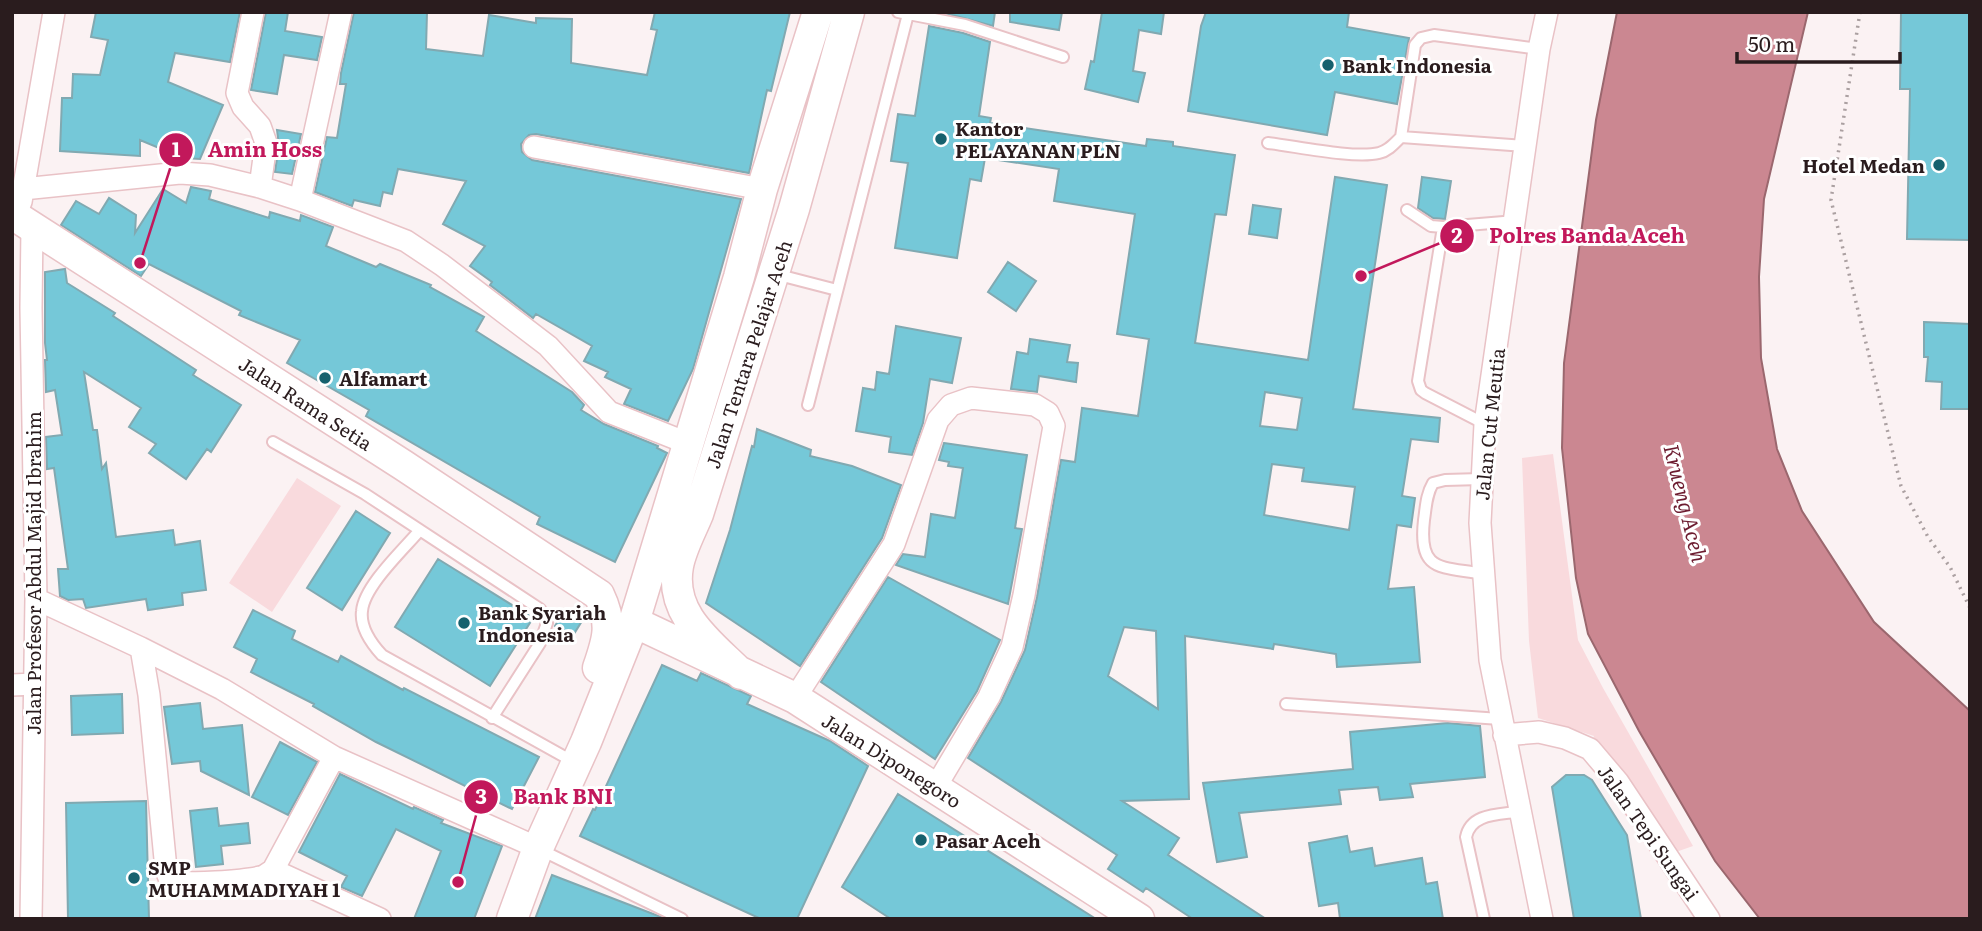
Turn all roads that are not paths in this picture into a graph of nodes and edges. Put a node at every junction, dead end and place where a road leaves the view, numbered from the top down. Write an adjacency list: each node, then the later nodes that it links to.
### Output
1 (54, 12): 18 (street, Jalan Profesor Abdul Majid Ibrahim)
2 (253, 12): 14 (street)
3 (341, 12): 16 (street)
4 (818, 12): 15 (main road, Jalan Tentara Pelajar Aceh)
5 (849, 12): 21 (main road, Jalan Tentara Pelajar Aceh)
6 (1547, 12): 8 (street, Jalan Cut Meutia)
7 (903, 13): 9 (lane); 22 (lane)
8 (1539, 49): 10 (lane); 12 (street, Jalan Cut Meutia)
9 (1063, 57)
10 (1401, 137): 11 (lane); 12 (lane)
11 (1268, 143)
12 (1525, 146): 19 (street, Jalan Cut Meutia)
13 (534, 147): 15 (street)
14 (260, 187): 16 (street); 18 (street)
15 (762, 189): 26 (main road, Jalan Tentara Pelajar Aceh)
16 (300, 200): 26 (street)
17 (1407, 210): 20 (lane)
18 (22, 212): 31 (main road, Jalan Rama Setia); 32 (street, Jalan Profesor Abdul Majid Ibrahim)
19 (1516, 221): 20 (lane); 24 (street, Jalan Cut Meutia)
20 (1443, 227): 24 (lane)
21 (773, 273): 22 (lane); 35 (main road, Jalan Tentara Pelajar Aceh)
22 (837, 290): 23 (lane)
23 (808, 405)
24 (1485, 424): 27 (street, Jalan Cut Meutia)
25 (273, 442): 29 (lane)
26 (687, 443): 28 (main road, Jalan Tentara Pelajar Aceh)
27 (1481, 480): 30 (street, Jalan Cut Meutia); 30 (lane)
28 (671, 505): 31 (main road); 33 (main road, Jalan Tentara Pelajar Aceh)
29 (420, 530): 40 (lane); 40 (lane)
30 (1483, 574): 41 (street, Jalan Cut Meutia)
31 (599, 595): 42 (main road)
32 (37, 599): 34 (street); 36 (street, Jalan Profesor Abdul Majid Ibrahim)
33 (634, 622): 35 (main road, Jalan Diponegoro); 42 (main road, Jalan Tentara Pelajar Aceh)
34 (141, 648): 43 (street); 47 (street)
35 (741, 674): 38 (main road, Jalan Diponegoro)
36 (34, 684): 37 (street); 48 (street, Jalan Profesor Abdul Majid Ibrahim)
37 (12, 685)
38 (795, 698): 44 (main road, Jalan Diponegoro); 44 (street)
39 (1286, 704): 41 (lane)
40 (492, 718): 42 (lane)
41 (1502, 727): 45 (street, Jalan Cut Meutia); 55 (street, Jalan Tepi Sungai)
42 (581, 753): 46 (main road, Jalan Tentara Pelajar Aceh)
43 (334, 757): 46 (street); 47 (street)
44 (936, 788): 52 (main road, Jalan Diponegoro)
45 (1522, 811): 53 (lane); 54 (street, Jalan Cut Meutia)
46 (538, 848): 50 (main road, Jalan Tentara Pelajar Aceh); 51 (lane)
47 (273, 870): 49 (street)
48 (31, 919)
49 (380, 919)
50 (512, 919)
51 (682, 919)
52 (1139, 919)
53 (1484, 919)
54 (1542, 919)
55 (1709, 919)

